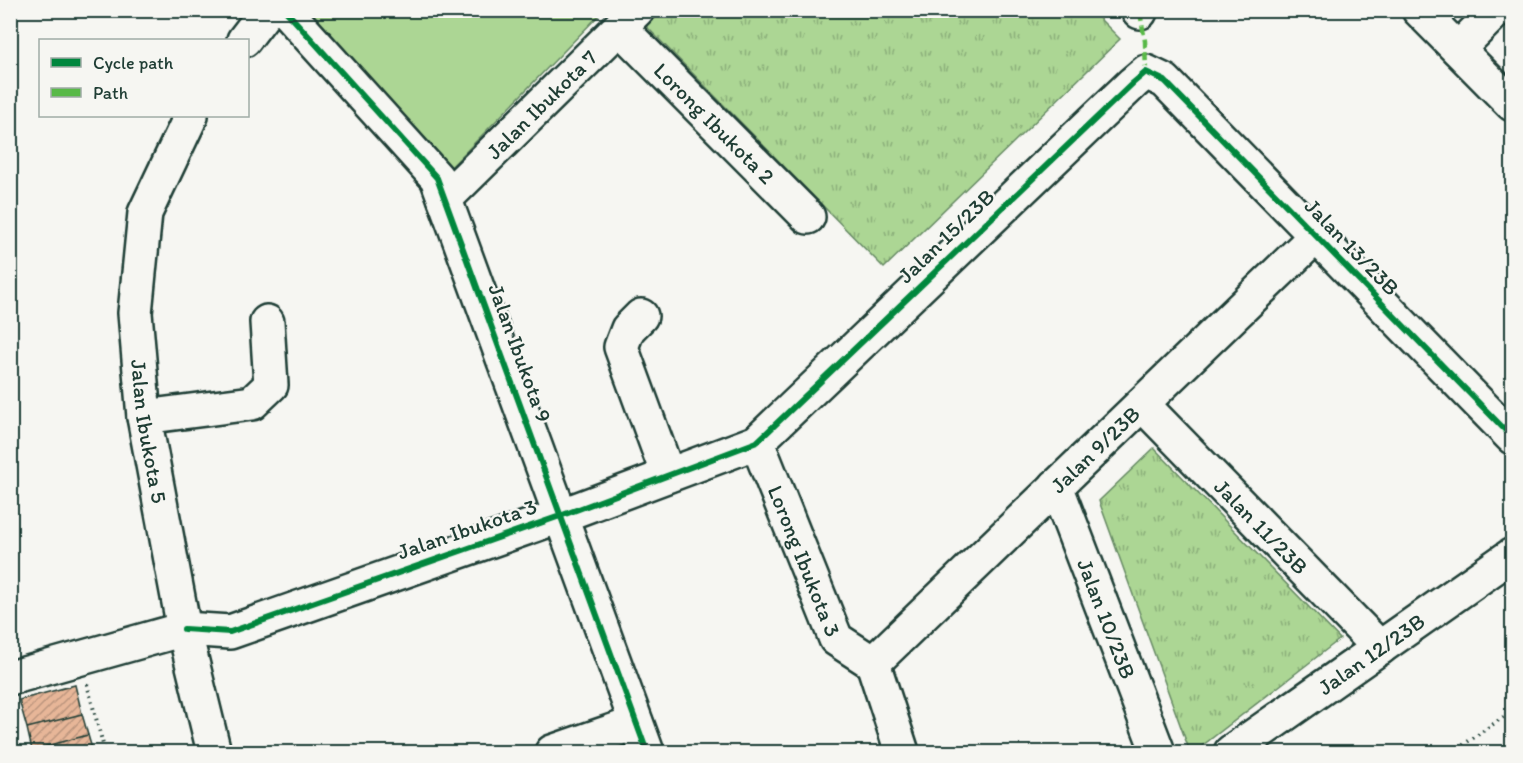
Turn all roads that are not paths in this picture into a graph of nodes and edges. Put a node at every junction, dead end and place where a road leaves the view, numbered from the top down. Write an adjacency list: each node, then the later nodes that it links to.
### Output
1 (267, 10): 6 (street)
2 (285, 10): 11 (street, Jalan Ibukota 9)
3 (1419, 10): 7 (street)
4 (1497, 10): 7 (street)
5 (628, 19): 11 (street, Jalan Ibukota 7); 12 (street, Lorong Ibukota 2)
6 (245, 39)
7 (1458, 49): 9 (street)
8 (1165, 81): 13 (street, Jalan 13/23B); 19 (street, Jalan 15/23B)
9 (1512, 104)
10 (191, 117): 17 (street, Jalan Ibukota 5)
11 (445, 199): 22 (street, Jalan Ibukota 9)
12 (808, 217)
13 (1316, 236): 16 (street, Jalan 9/23B); 18 (street, Jalan 13/23B)
14 (641, 316): 20 (street)
15 (267, 322): 17 (street)
16 (1142, 404): 21 (street, Jalan 9/23B); 25 (street, Jalan 11/23B)
17 (144, 417): 24 (street, Jalan Ibukota 5)
18 (1512, 437)
19 (757, 442): 20 (street, Jalan Ibukota 3); 26 (street, Lorong Ibukota 3)
20 (668, 475): 22 (street, Jalan Ibukota 3)
21 (1056, 486): 26 (street, Jalan 9/23B); 32 (street, Jalan 10/23B)
22 (560, 516): 24 (street, Jalan Ibukota 3); 28 (street, Jalan Ibukota 9)
23 (1512, 555): 25 (street, Jalan 12/23B)
24 (184, 629): 27 (street, Jalan Ibukota 3); 29 (street, Jalan Ibukota 5)
25 (1380, 648): 33 (street, Jalan 12/23B)
26 (873, 663): 31 (street)
27 (10, 678)
28 (642, 738): 30 (street)
29 (214, 753)
30 (552, 753)
31 (902, 753)
32 (1158, 753)
33 (1231, 753)

